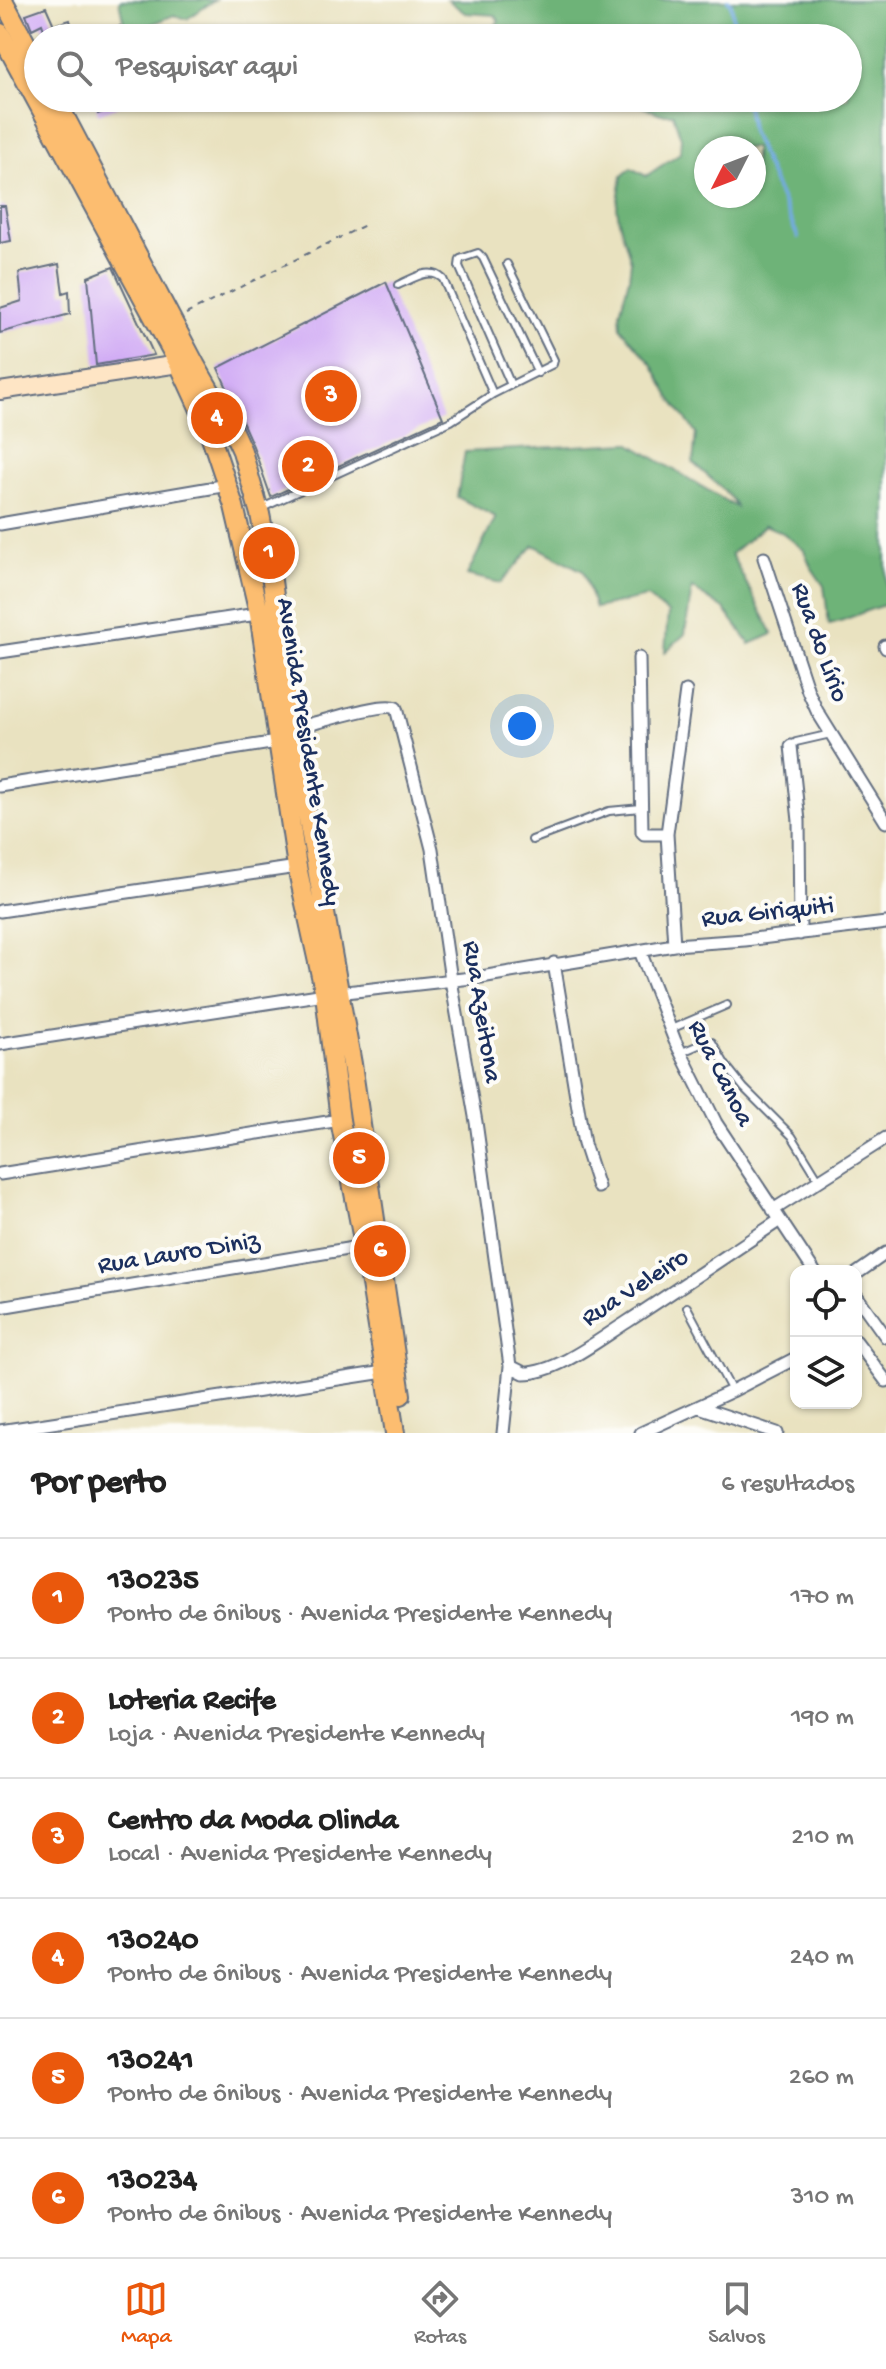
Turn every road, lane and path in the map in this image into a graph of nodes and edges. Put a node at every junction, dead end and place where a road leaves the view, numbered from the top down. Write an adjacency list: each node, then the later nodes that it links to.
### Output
1 (3, 0): 2 (main road)
2 (24, 40)
3 (2, 43): 4 (main road, Avenida Presidente Kennedy)
4 (24, 83)
5 (40, 112): 11 (main road, Avenida Presidente Kennedy)
6 (62, 112): 10 (main road, Avenida Presidente Kennedy)
7 (367, 224): 10 (path)
8 (507, 264): 12 (lane)
9 (398, 285): 15 (lane)
10 (172, 321): 17 (main road, Avenida Presidente Kennedy)
11 (179, 364): 14 (street); 16 (main road, Avenida Presidente Kennedy)
12 (538, 373): 13 (lane); 13 (lane)
13 (511, 385): 15 (lane)
14 (0, 391)
15 (493, 394): 17 (lane)
16 (228, 485): 18 (street); 20 (main road, Avenida Presidente Kennedy)
17 (259, 510): 20 (main road, Avenida Presidente Kennedy)
18 (0, 524)
19 (764, 558): 25 (street, Rua do Lírio)
20 (268, 613): 21 (street); 24 (main road, Avenida Presidente Kennedy); 26 (main road, Avenida Presidente Kennedy)
21 (0, 652)
22 (639, 658): 29 (street)
23 (686, 691): 31 (street)
24 (292, 729): 40 (street, Rua Azeitona); 41 (main road, Avenida Presidente Kennedy)
25 (831, 734): 27 (lane); 30 (street, Rua do Lírio)
26 (277, 742): 28 (street); 33 (main road, Avenida Presidente Kennedy)
27 (791, 746): 36 (street)
28 (0, 786)
29 (641, 808): 31 (street); 32 (lane)
30 (886, 822)
31 (667, 834): 37 (street)
32 (532, 840)
33 (297, 867): 34 (street); 41 (main road, Avenida Presidente Kennedy)
34 (0, 911)
35 (886, 923): 36 (street, Rua Giriquiti)
36 (800, 934): 37 (street, Rua Giriquiti)
37 (674, 945): 38 (street, Rua Giriquiti)
38 (646, 950): 39 (street, Rua Giriquiti); 43 (street, Rua Canoa)
39 (554, 963): 40 (street, Rua Giriquiti); 50 (street)
40 (451, 980): 41 (street, Rua Giriquiti); 62 (street, Rua Azeitona)
41 (331, 993): 44 (street, Rua Giriquiti); 46 (main road, Avenida Presidente Kennedy); 69 (main road, Avenida Presidente Kennedy)
42 (727, 1005): 43 (lane)
43 (671, 1029): 45 (street, Rua Canoa)
44 (0, 1044)
45 (680, 1053): 49 (lane); 51 (street, Rua Canoa)
46 (340, 1120): 48 (street); 52 (main road, Avenida Presidente Kennedy)
47 (886, 1138): 49 (street, Rua Veleiro)
48 (0, 1174)
49 (819, 1180): 51 (street, Rua Veleiro)
50 (598, 1187)
51 (776, 1215): 54 (street, Rua Canoa); 62 (street, Rua Veleiro)
52 (365, 1246): 57 (street, Rua Lauro Diniz); 63 (main road, Avenida Presidente Kennedy)
53 (886, 1253): 55 (street)
54 (810, 1265)
55 (862, 1270)
56 (862, 1303): 59 (street)
57 (0, 1307)
58 (687, 1307): 65 (lane)
59 (886, 1337)
60 (862, 1349): 64 (street)
61 (790, 1361): 65 (street)
62 (510, 1366): 70 (street, Rua Azeitona)
63 (384, 1372): 67 (street); 68 (main road, Avenida Presidente Kennedy)
64 (886, 1381)
65 (732, 1391): 66 (street)
66 (699, 1407): 71 (street); 72 (street)
67 (0, 1431)
68 (395, 1433)
69 (407, 1433)
70 (503, 1433)
71 (641, 1433)
72 (777, 1433)

